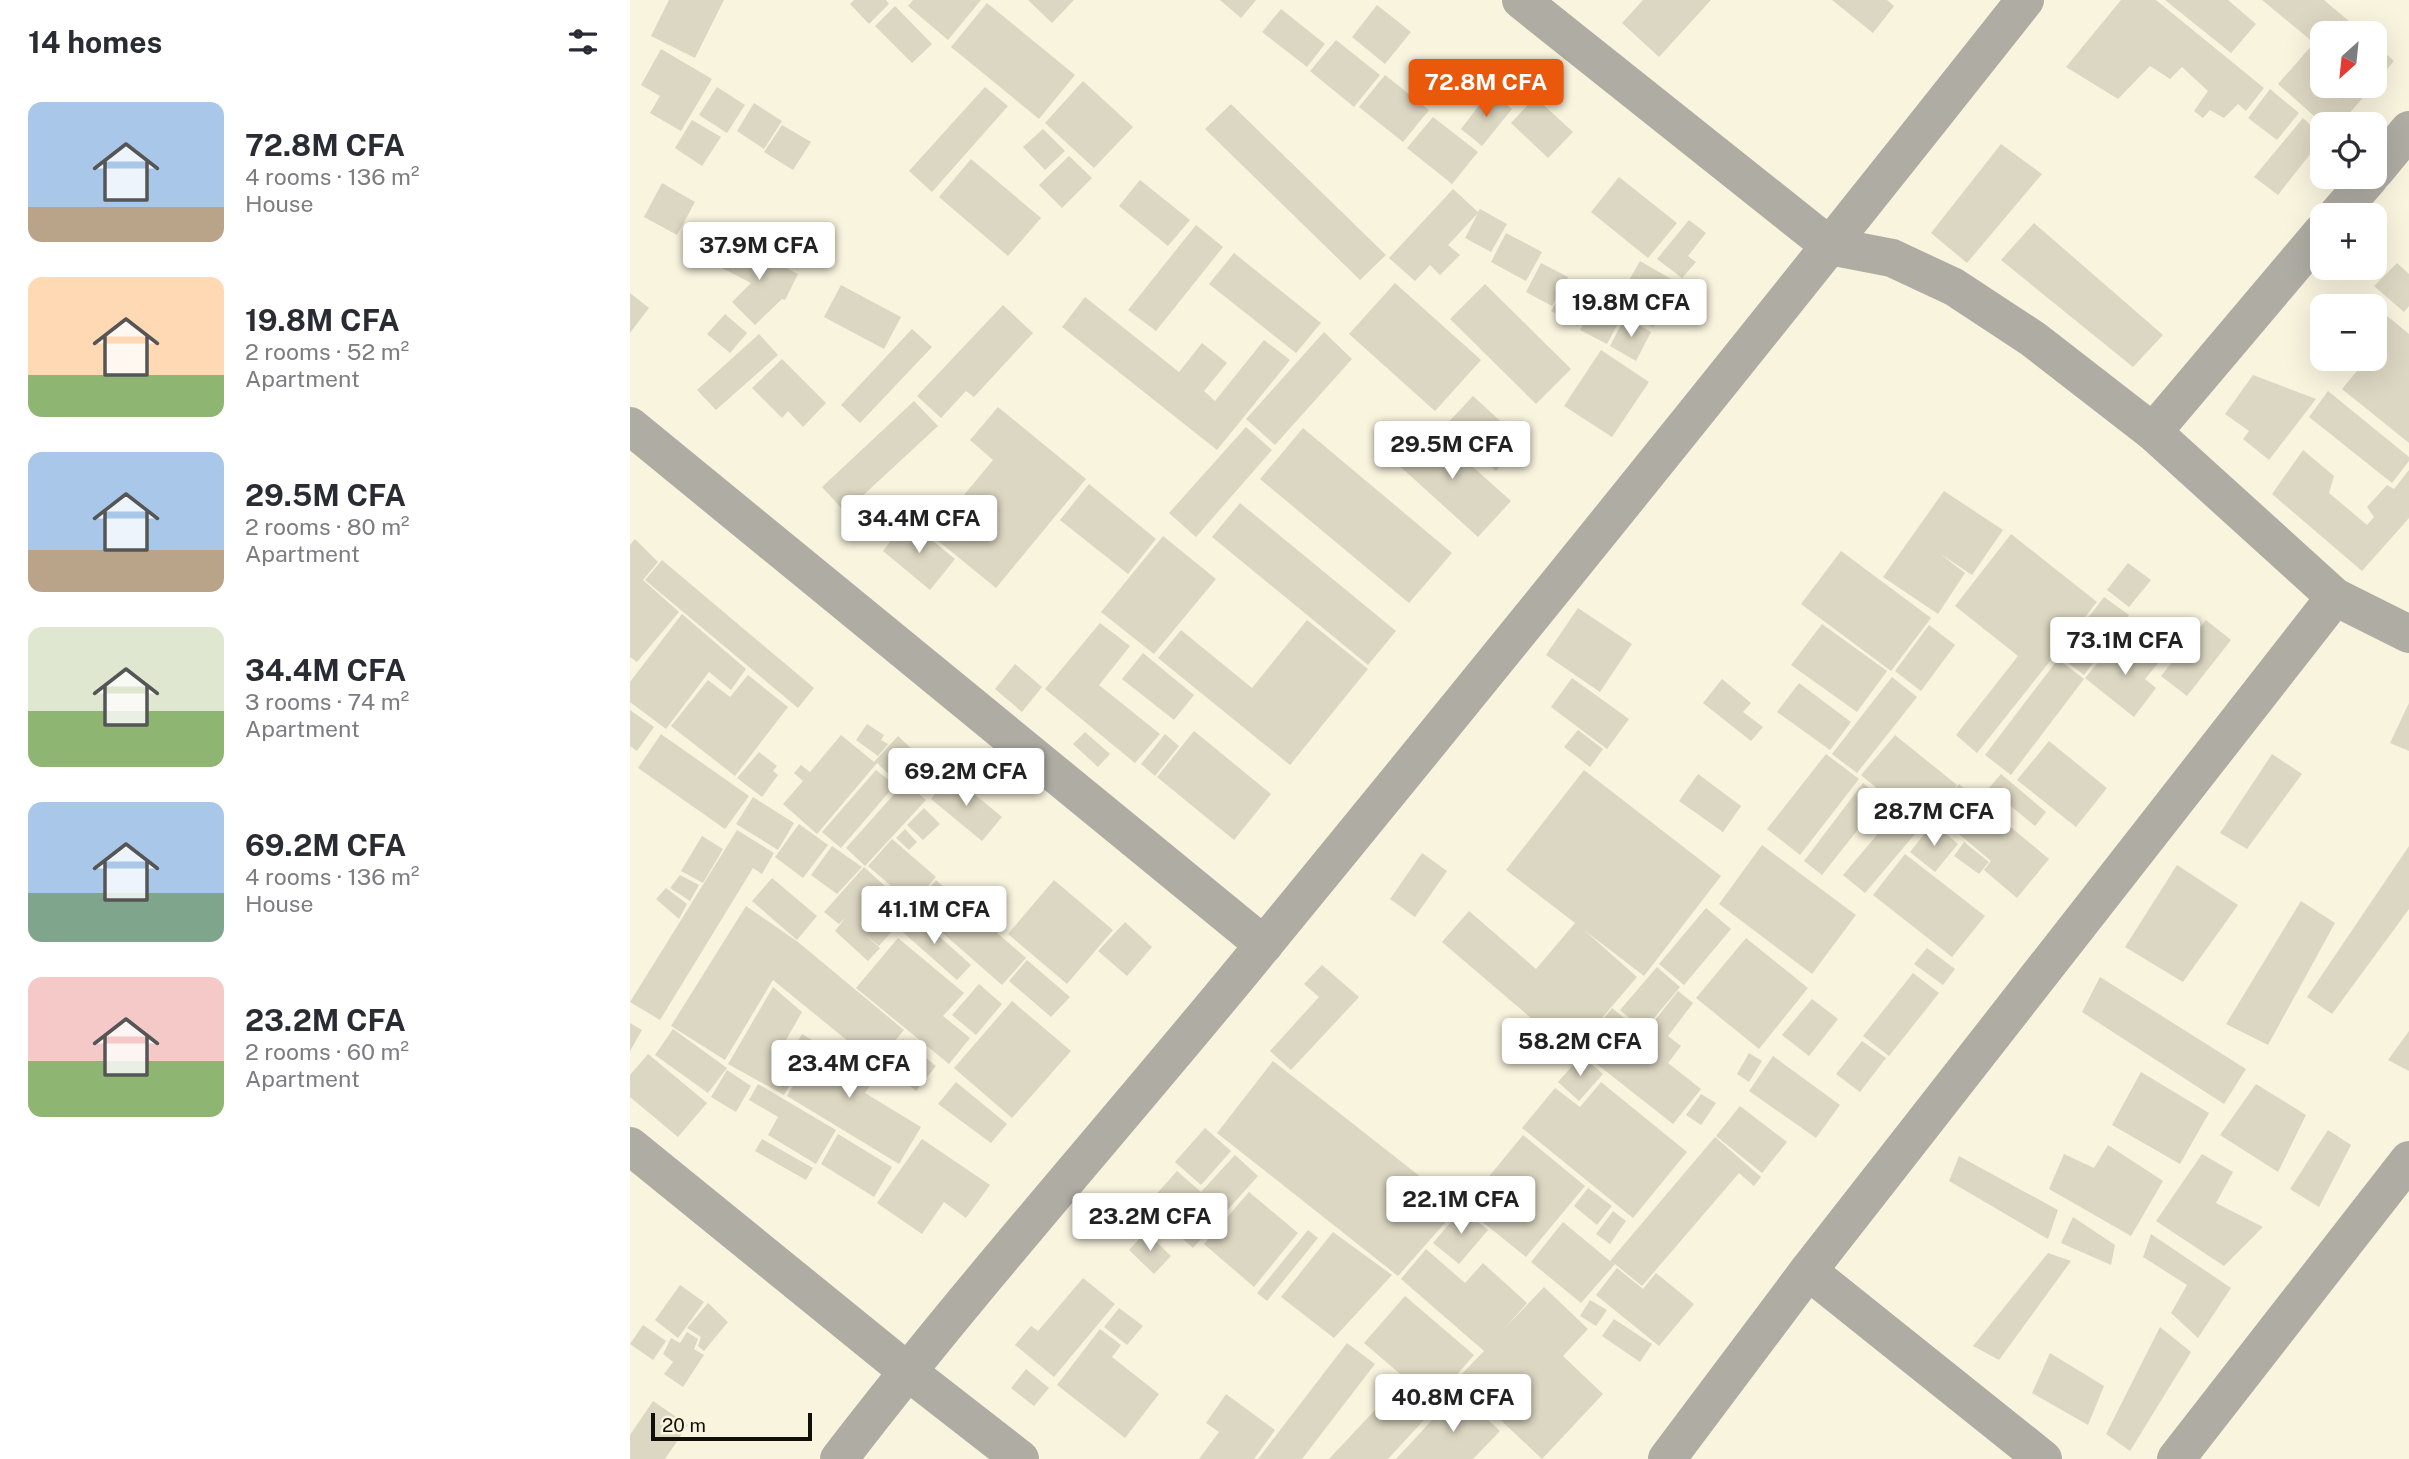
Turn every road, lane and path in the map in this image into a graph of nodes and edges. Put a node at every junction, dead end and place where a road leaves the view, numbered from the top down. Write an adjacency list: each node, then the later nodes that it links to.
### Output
1 (1521, 0): 7 (street)
2 (2025, 0): 7 (street)
3 (2409, 130): 4 (street)
4 (2387, 157)
5 (2360, 189): 6 (street)
6 (2347, 203)
7 (1830, 246): 10 (street); 13 (street)
8 (2310, 246): 10 (street)
9 (630, 426): 13 (street)
10 (2153, 432): 11 (street)
11 (2335, 597): 12 (street); 16 (street)
12 (2409, 634)
13 (1264, 945): 17 (street)
14 (630, 1146): 17 (street)
15 (2409, 1160): 22 (street)
16 (1808, 1271): 20 (street); 21 (street)
17 (907, 1371): 18 (street); 19 (street)
18 (839, 1459)
19 (1020, 1459)
20 (1667, 1459)
21 (2043, 1459)
22 (2176, 1459)

